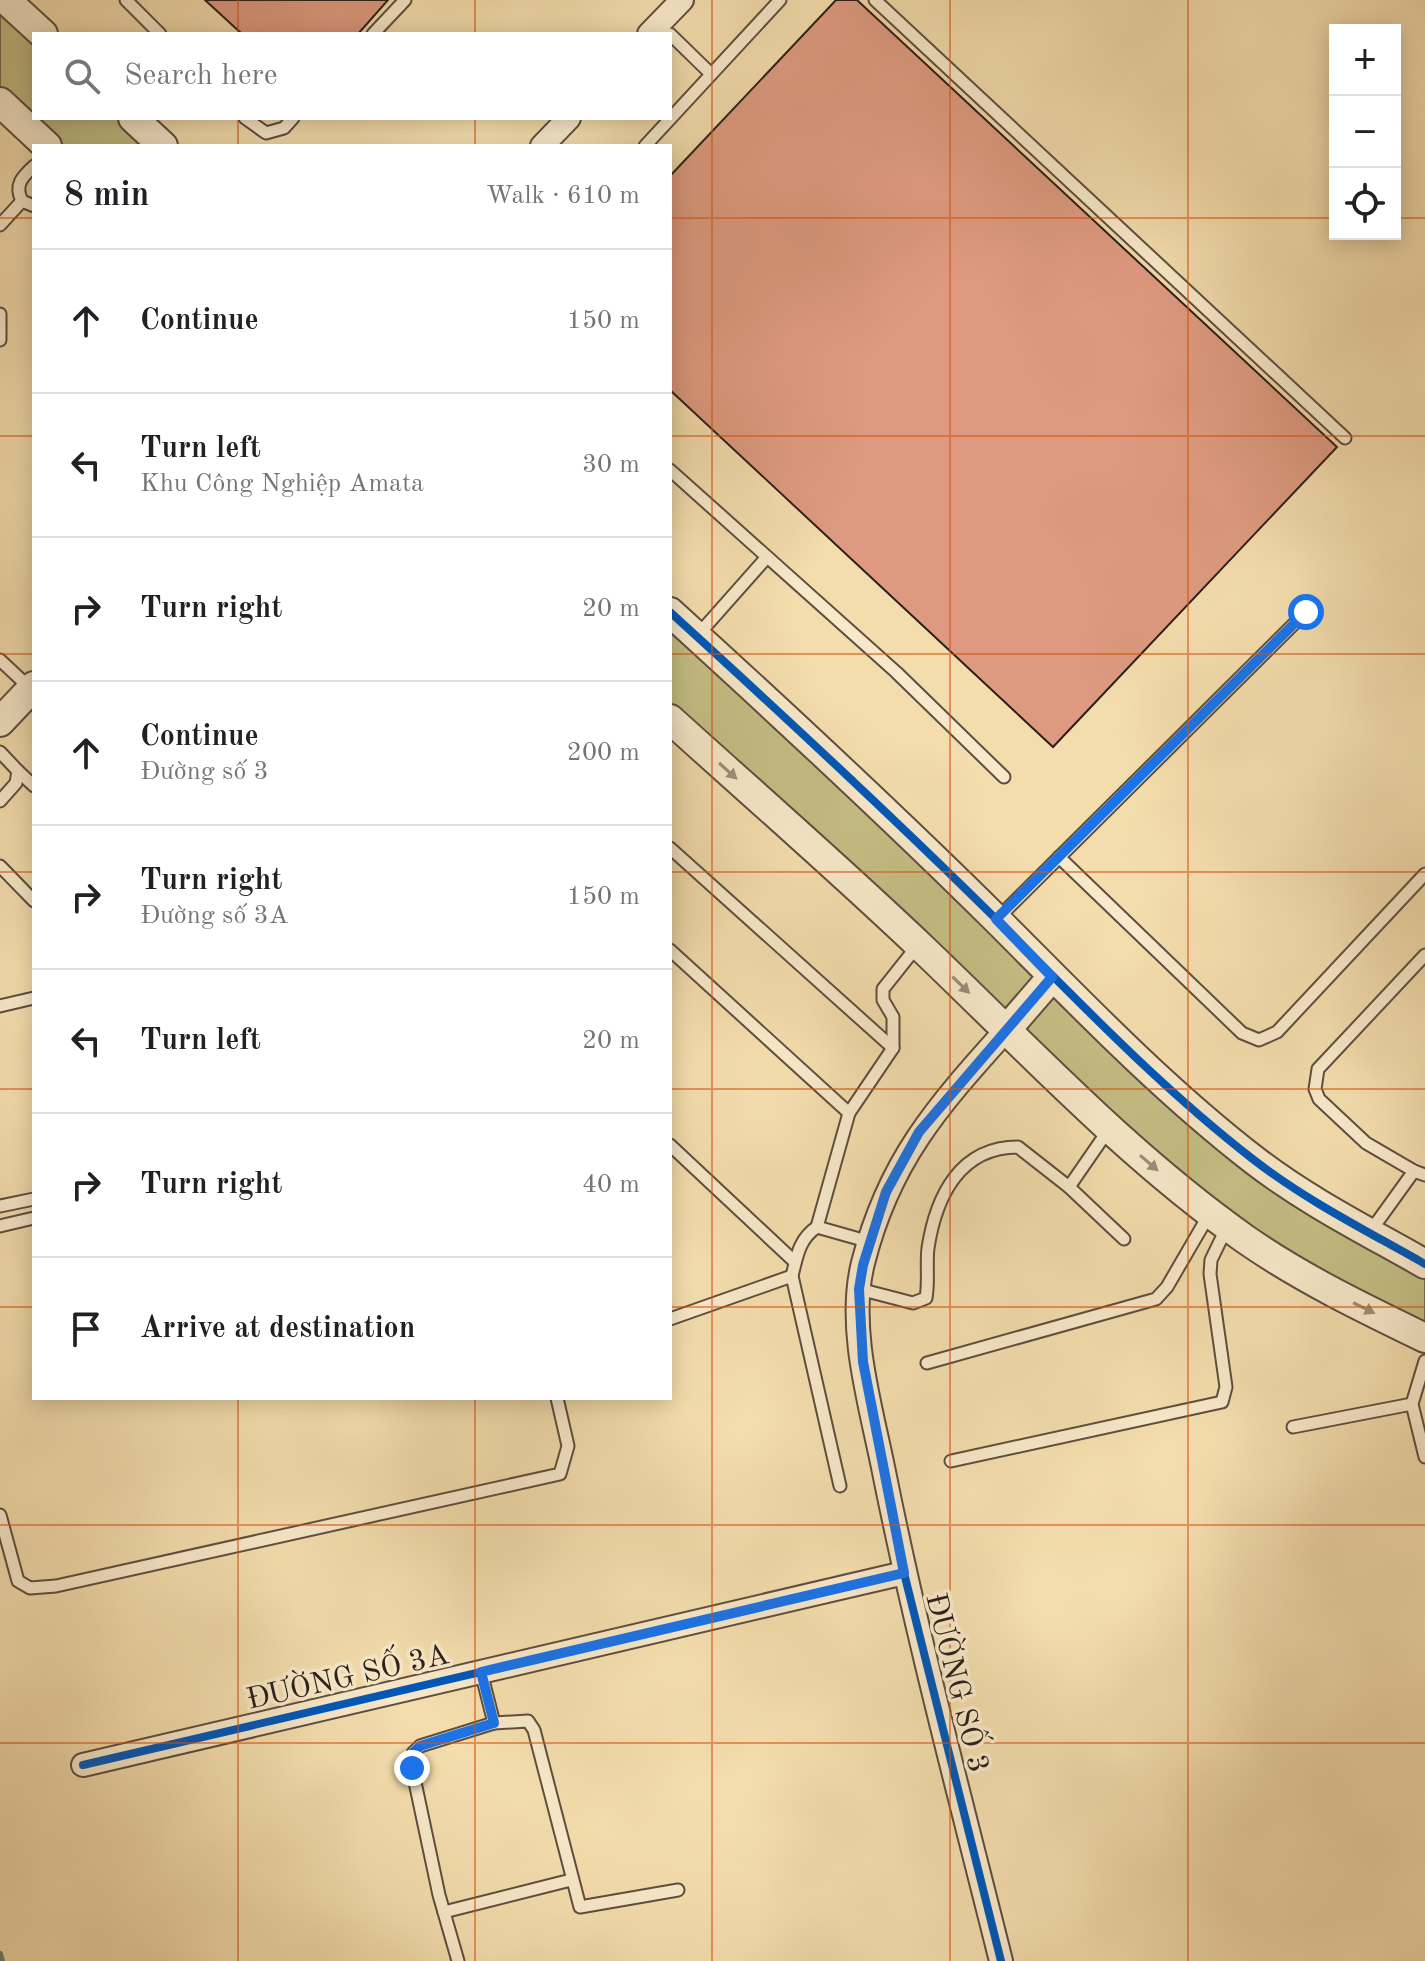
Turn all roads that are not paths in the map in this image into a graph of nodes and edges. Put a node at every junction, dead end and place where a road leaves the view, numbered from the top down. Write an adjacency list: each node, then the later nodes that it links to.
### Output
1 (6, 0): 7 (street)
2 (126, 0): 8 (lane)
3 (405, 0): 9 (lane)
4 (682, 0): 10 (street)
5 (780, 0): 12 (lane)
6 (875, 0): 30 (lane)
7 (41, 32)
8 (158, 32)
9 (375, 32)
10 (662, 32)
11 (672, 41): 12 (lane)
12 (711, 74): 14 (lane)
13 (0, 102): 20 (street)
14 (672, 117)
15 (135, 120): 21 (street)
16 (248, 120): 17 (lane)
17 (291, 120)
18 (567, 120): 22 (street)
19 (669, 120): 23 (lane)
20 (45, 144)
21 (161, 144)
22 (544, 144)
23 (647, 144)
24 (32, 168): 25 (lane)
25 (22, 201): 26 (lane); 27 (lane)
26 (32, 205)
27 (0, 225)
28 (0, 314): 29 (lane)
29 (0, 340)
30 (1345, 438)
31 (672, 472): 32 (lane)
32 (767, 557): 35 (lane); 43 (lane)
33 (1306, 612): 47 (lane)
34 (672, 614): 35 (street)
35 (697, 636): 51 (street)
36 (0, 660): 37 (lane)
37 (32, 686)
38 (32, 688): 40 (street)
39 (672, 721): 52 (street, one-way to 52)
40 (0, 722)
41 (0, 752): 42 (lane)
42 (18, 771): 44 (lane); 45 (lane)
43 (1004, 777)
44 (32, 784)
45 (0, 801)
46 (672, 850): 59 (lane)
47 (1059, 857): 49 (lane); 51 (lane)
48 (0, 866): 50 (lane)
49 (1425, 874)
50 (32, 899)
51 (996, 919): 55 (street)
52 (919, 944): 58 (street, one-way to 58); 59 (lane)
53 (672, 952): 60 (lane)
54 (1425, 955): 63 (lane)
55 (1052, 977): 58 (street); 71 (street)
56 (32, 998): 57 (lane)
57 (0, 1006)
58 (1007, 1029): 61 (street); 73 (street, ĐƯỜNG SỐ 3)
59 (893, 1048): 60 (lane)
60 (849, 1113): 70 (lane)
61 (1109, 1128): 64 (lane); 68 (street, one-way to 68)
62 (672, 1147): 74 (lane)
63 (1419, 1173): 71 (lane)
64 (1069, 1187): 72 (lane); 77 (lane)
65 (32, 1199): 66 (lane)
66 (0, 1206)
67 (32, 1218): 69 (lane)
68 (1219, 1220): 79 (street, one-way to 79); 81 (lane); 86 (lane)
69 (0, 1226)
70 (817, 1227): 73 (lane); 74 (lane)
71 (1369, 1232): 75 (street)
72 (1124, 1239)
73 (870, 1242): 77 (street, ĐƯỜNG SỐ 3)
74 (795, 1262): 76 (lane)
75 (1425, 1264)
76 (792, 1276): 78 (lane); 87 (lane)
77 (859, 1289): 89 (street, ĐƯỜNG SỐ 3)
78 (672, 1318)
79 (1425, 1338)
80 (1425, 1361): 83 (lane)
81 (927, 1363)
82 (557, 1400): 88 (lane)
83 (1412, 1404): 84 (lane); 85 (lane)
84 (1293, 1427)
85 (1425, 1457)
86 (951, 1461)
87 (840, 1486)
88 (0, 1515)
89 (904, 1573): 90 (street, ĐƯỜNG SỐ 3A); 97 (street, ĐƯỜNG SỐ 3)
90 (481, 1672): 91 (lane); 92 (street, ĐƯỜNG SỐ 3A)
91 (494, 1723): 93 (lane); 95 (lane)
92 (83, 1765)
93 (571, 1880): 94 (lane); 95 (lane)
94 (678, 1890)
95 (444, 1912): 96 (lane)
96 (458, 1961)
97 (1001, 1961)

